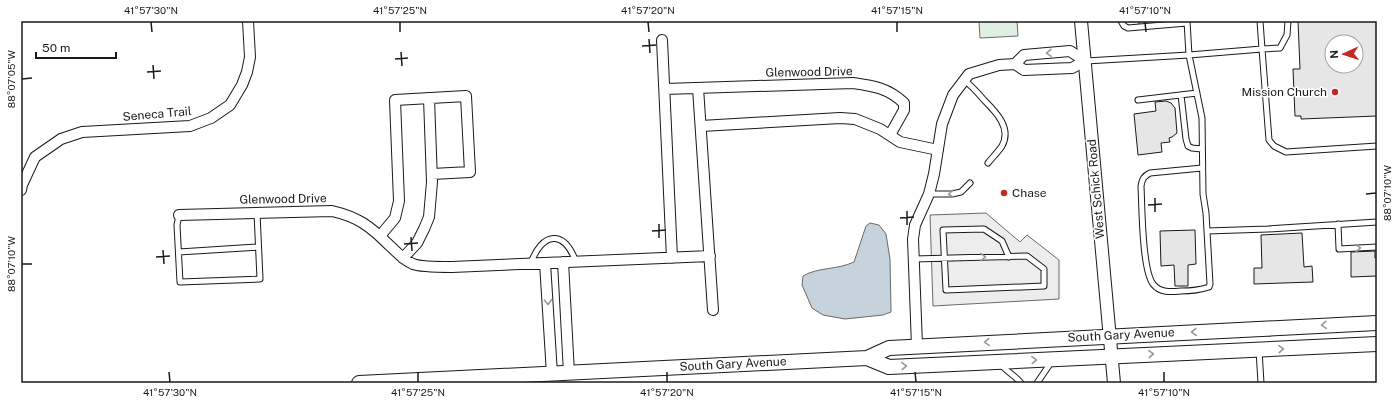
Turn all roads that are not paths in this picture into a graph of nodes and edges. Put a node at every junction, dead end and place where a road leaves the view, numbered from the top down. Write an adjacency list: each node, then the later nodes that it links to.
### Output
1 (248, 21): 28 (street, Seneca Trail)
2 (1081, 21): 10 (street, West Schick Road)
3 (1121, 21): 6 (lane)
4 (1260, 21): 8 (lane)
5 (1288, 21): 8 (lane)
6 (1187, 22): 9 (lane)
7 (662, 40): 14 (street)
8 (1262, 49): 9 (lane); 21 (lane)
9 (1189, 55): 10 (lane); 15 (lane)
10 (1085, 61): 11 (street); 11 (street, one-way to 11); 51 (street, West Schick Road)
11 (1015, 64): 12 (street)
12 (964, 80): 23 (street); 24 (lane)
13 (698, 88): 14 (street, Glenwood Drive); 19 (street); 20 (street, Glenwood Drive)
14 (664, 89): 42 (street)
15 (1197, 93): 16 (lane); 22 (lane)
16 (1181, 94): 18 (lane); 22 (lane)
17 (429, 98): 26 (street); 26 (street); 35 (street)
18 (1138, 100)
19 (701, 126): 20 (street); 39 (street)
20 (890, 135): 23 (street)
21 (1377, 146)
22 (1202, 149): 25 (lane)
23 (938, 150): 29 (street)
24 (988, 163)
25 (1202, 168): 34 (lane); 34 (lane)
26 (432, 174): 41 (street)
27 (970, 183): 29 (lane, one-way to 29)
28 (21, 190)
29 (929, 194): 44 (street)
30 (257, 213): 31 (street, Glenwood Drive); 35 (street, Glenwood Drive); 37 (lane)
31 (179, 216): 38 (lane)
32 (1377, 222): 33 (lane)
33 (1338, 224): 34 (lane); 36 (lane, one-way to 36)
34 (1207, 231)
35 (380, 236): 41 (street, Glenwood Drive)
36 (1377, 246)
37 (258, 247): 38 (lane); 38 (lane)
38 (178, 252)
39 (710, 256): 42 (street, Glenwood Drive); 49 (street)
40 (1009, 257): 43 (lane, one-way to 40); 43 (lane); 43 (lane)
41 (402, 258): 47 (street, Glenwood Drive)
42 (672, 258): 46 (street, Glenwood Drive)
43 (944, 258): 44 (lane)
44 (913, 259): 53 (street)
45 (563, 262): 46 (street, Glenwood Drive); 48 (street, Glenwood Drive); 59 (street)
46 (576, 262): 47 (lane)
47 (531, 263): 48 (street, Glenwood Drive)
48 (546, 263): 60 (street, one-way to 60)
49 (714, 310)
50 (1377, 323): 51 (main road, South Gary Avenue, one-way to 51)
51 (1110, 336): 53 (main road, South Gary Avenue, one-way to 53); 55 (street, West Schick Road)
52 (1377, 344): 54 (main road, South Gary Avenue, one-way to 52)
53 (917, 346): 56 (main road, South Gary Avenue)
54 (1259, 350): 55 (main road, South Gary Avenue, one-way to 54); 65 (lane)
55 (1112, 356): 57 (main road, South Gary Avenue); 64 (street, West Schick Road)
56 (866, 358): 58 (main road, South Gary Avenue, one-way to 58); 59 (main road, South Gary Avenue)
57 (1054, 358): 58 (main road, South Gary Avenue, one-way to 57); 63 (lane)
58 (999, 362): 62 (lane)
59 (569, 375): 60 (main road, South Gary Avenue)
60 (552, 376): 61 (main road, South Gary Avenue)
61 (359, 383)
62 (1020, 383)
63 (1037, 383)
64 (1114, 383)
65 (1261, 383)

